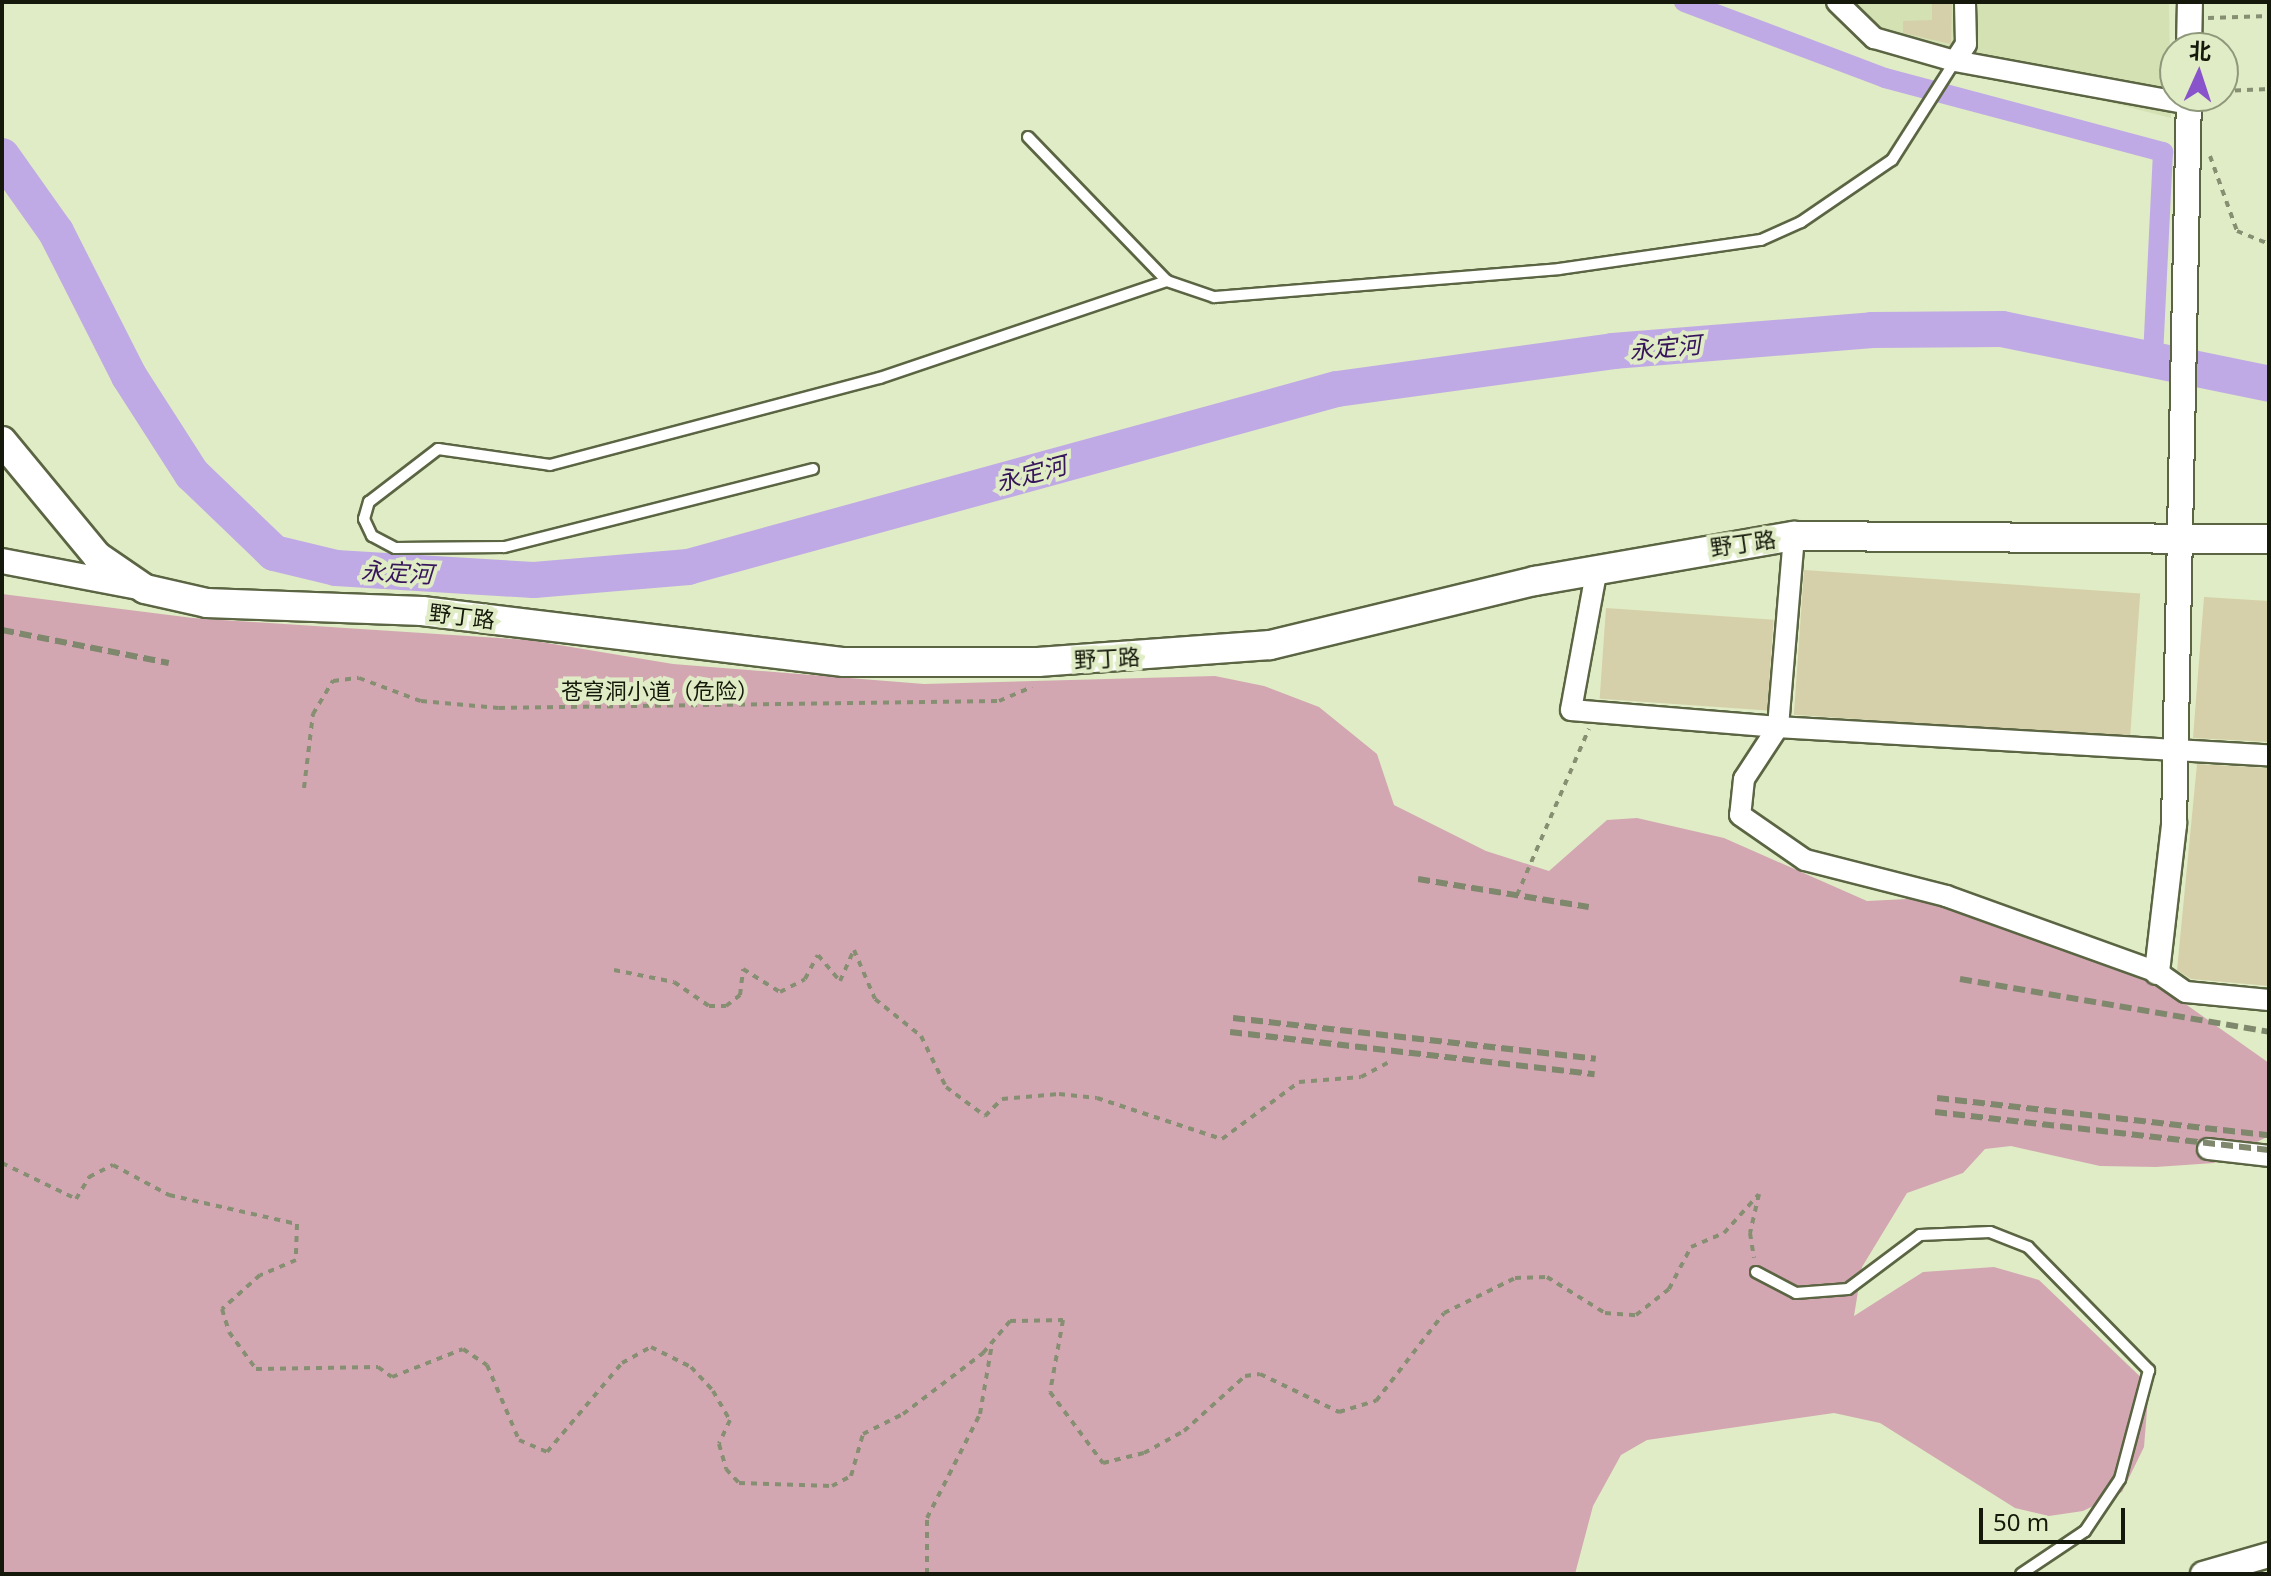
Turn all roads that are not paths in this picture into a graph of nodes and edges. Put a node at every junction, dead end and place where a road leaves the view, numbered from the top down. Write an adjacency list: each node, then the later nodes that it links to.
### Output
1 (1837, 2): 5 (street)
2 (1965, 2): 5 (street)
3 (2190, 10): 4 (street)
4 (2189, 32)
5 (1949, 70): 6 (street); 9 (lane)
6 (2159, 96)
7 (2188, 112): 12 (street)
8 (1028, 137): 9 (lane)
9 (1167, 281): 11 (lane)
10 (2, 441): 17 (main road, 野丁路)
11 (813, 469)
12 (2175, 531): 13 (main road, 野丁路); 14 (main road, 野丁路); 19 (street)
13 (1794, 536): 16 (main road, 野丁路); 18 (street)
14 (2269, 539)
15 (2, 561): 17 (street)
16 (1597, 568): 17 (main road, 野丁路); 18 (street)
17 (145, 589)
18 (1778, 727): 19 (street); 21 (street)
19 (2175, 750): 20 (street); 21 (street)
20 (2269, 755)
21 (2157, 972): 22 (street)
22 (2269, 1000)
23 (2208, 1149): 24 (street)
24 (2269, 1156)
25 (1756, 1272): 27 (lane)
26 (2269, 1555): 28 (street)
27 (2021, 1574)
28 (2203, 1574)

